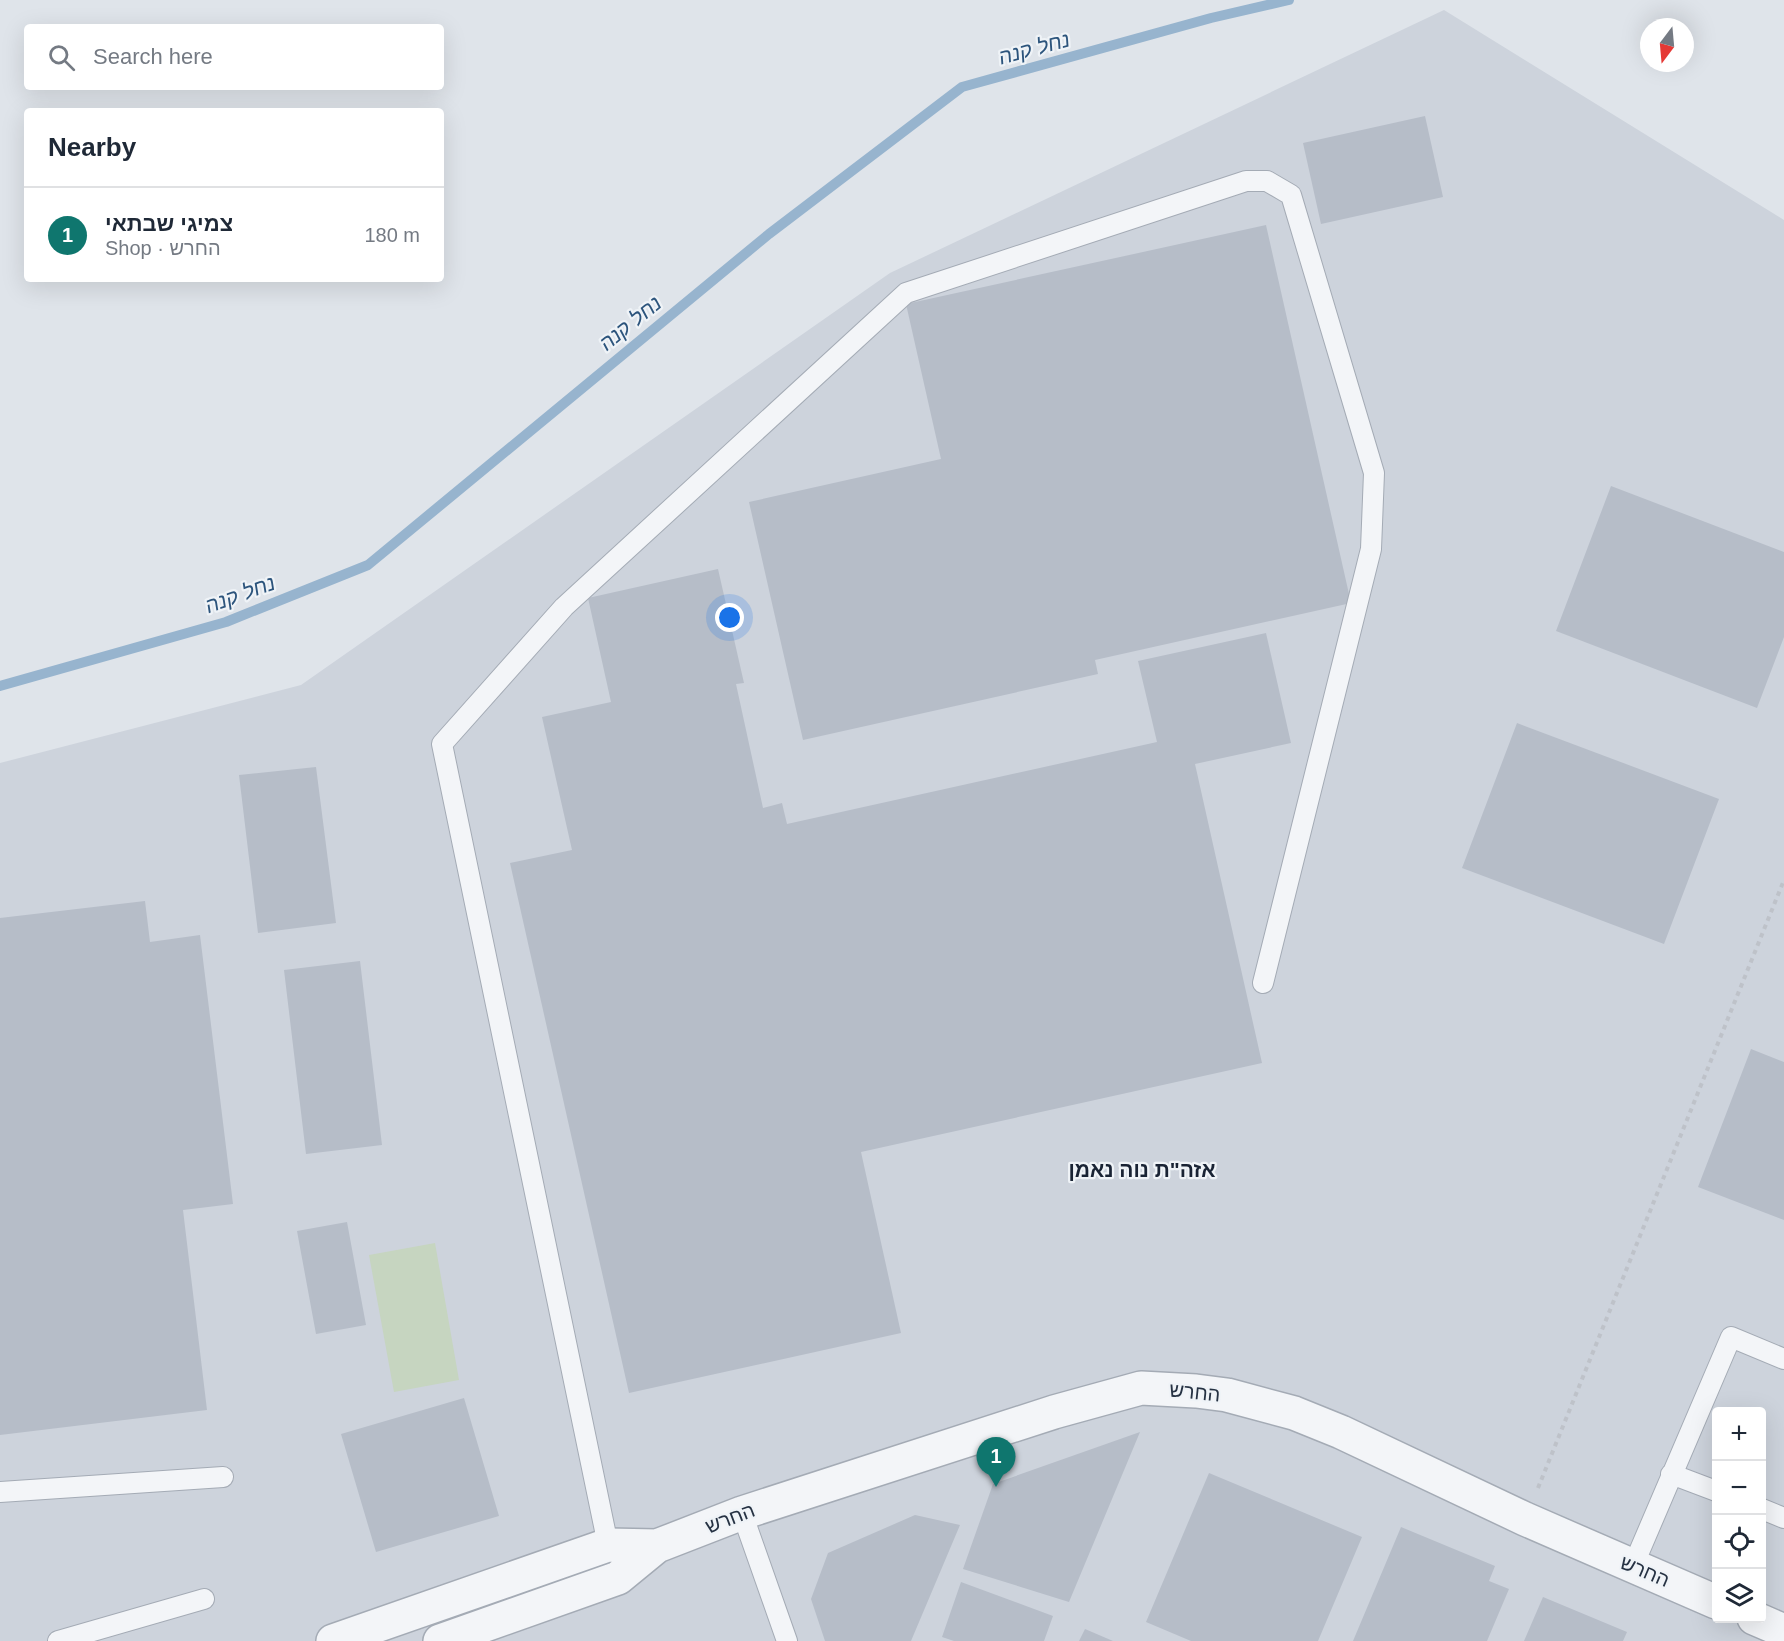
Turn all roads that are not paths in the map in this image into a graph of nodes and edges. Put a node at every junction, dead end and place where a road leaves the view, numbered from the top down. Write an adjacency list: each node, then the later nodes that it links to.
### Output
1 (1263, 983): 10 (lane)
2 (1784, 1359): 3 (lane)
3 (1671, 1474): 5 (lane); 12 (lane)
4 (223, 1477): 6 (lane)
5 (1712, 1489)
6 (0, 1492)
7 (1766, 1511): 9 (lane)
8 (742, 1513): 11 (street, החרש); 12 (street, החרש); 20 (lane)
9 (1784, 1518)
10 (608, 1545): 11 (street, החרש); 18 (street, החרש)
11 (657, 1546): 19 (street, החרש)
12 (1633, 1566): 14 (street, החרש)
13 (204, 1599): 17 (lane)
14 (1712, 1600)
15 (1765, 1623): 16 (street)
16 (1784, 1632)
17 (58, 1641)
18 (333, 1641)
19 (440, 1641)
20 (787, 1641)

